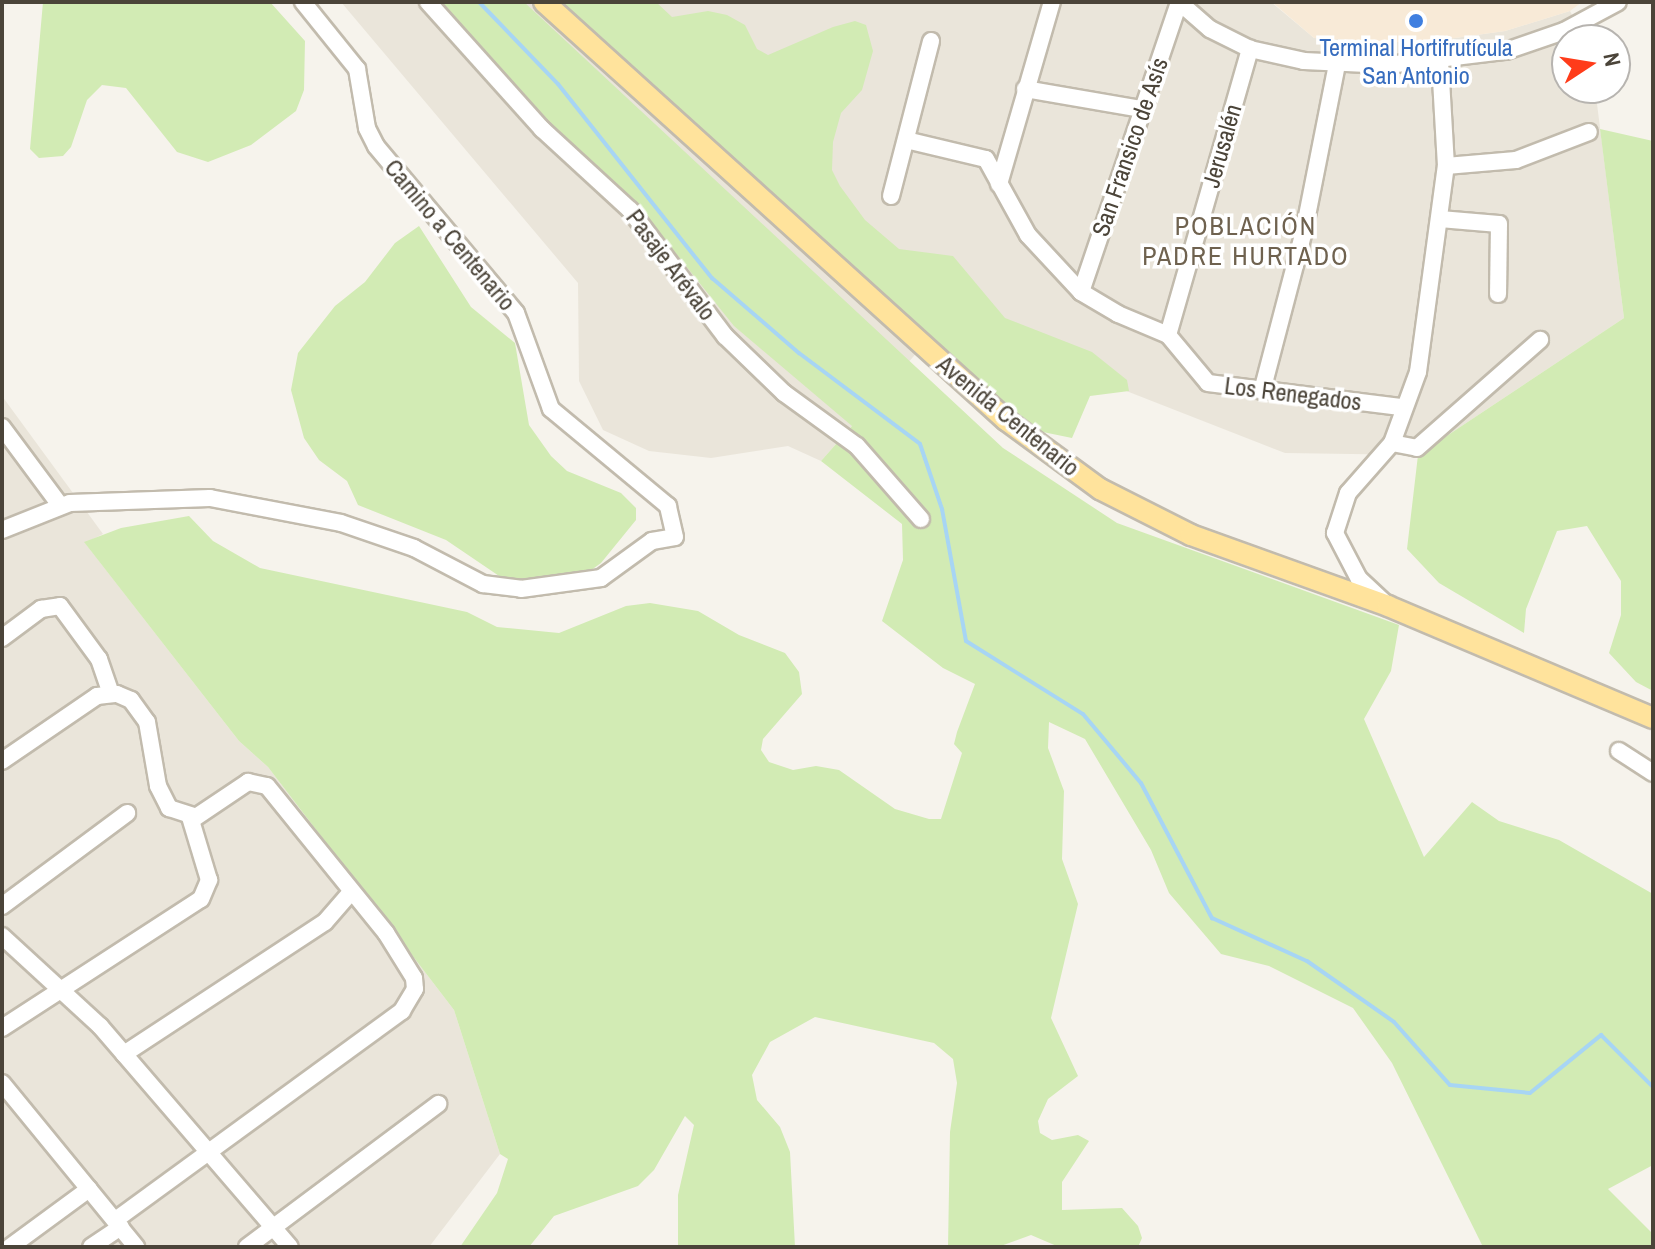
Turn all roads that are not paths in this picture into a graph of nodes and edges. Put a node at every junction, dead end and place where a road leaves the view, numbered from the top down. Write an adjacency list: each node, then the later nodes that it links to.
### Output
1 (303, 2): 27 (street, Camino a Centenario)
2 (428, 2): 28 (street, Pasaje Arévalo)
3 (544, 2): 30 (main road, Avenida Centenario)
4 (1052, 2): 11 (street)
5 (1179, 2): 8 (street); 12 (street, San Fransico de Asís)
6 (1618, 2): 9 (street)
7 (931, 41): 14 (street)
8 (1250, 49): 10 (street); 21 (street, Jerusalén)
9 (1440, 61): 10 (street); 15 (street)
10 (1337, 64): 23 (street)
11 (1025, 89): 12 (street); 16 (street)
12 (1141, 109): 19 (street, San Fransico de Asís)
13 (1589, 132): 15 (street)
14 (906, 140): 16 (street, Los Renegados); 17 (street)
15 (1446, 166): 18 (street)
16 (999, 184): 19 (street, Los Renegados)
17 (891, 196)
18 (1440, 219): 20 (street); 24 (street)
19 (1081, 292): 21 (street, Los Renegados)
20 (1498, 294)
21 (1168, 335): 23 (street, Los Renegados)
22 (1540, 340): 26 (street)
23 (1262, 391): 24 (street, Los Renegados)
24 (1401, 407): 26 (street)
25 (2, 427): 27 (street)
26 (1392, 443): 30 (street)
27 (60, 505): 29 (street, Camino a Centenario)
28 (921, 519)
29 (2, 530)
30 (1388, 606): 33 (main road, Avenida Centenario)
31 (2, 638): 32 (street)
32 (111, 693): 35 (street); 38 (street)
33 (1653, 718)
34 (1619, 751): 36 (street)
35 (2, 761)
36 (1653, 773)
37 (127, 813): 40 (street)
38 (190, 817): 39 (street); 42 (street)
39 (350, 893): 44 (street); 47 (street)
40 (2, 906)
41 (2, 936): 42 (street)
42 (64, 988): 43 (street); 44 (street)
43 (2, 1028)
44 (124, 1054): 47 (street)
45 (2, 1083): 48 (street)
46 (438, 1104): 50 (street)
47 (207, 1152): 49 (street); 50 (street)
48 (89, 1189): 49 (street); 51 (street)
49 (118, 1223): 52 (street); 53 (street)
50 (275, 1225): 54 (street); 55 (street)
51 (10, 1247)
52 (91, 1247)
53 (136, 1247)
54 (247, 1247)
55 (290, 1247)

